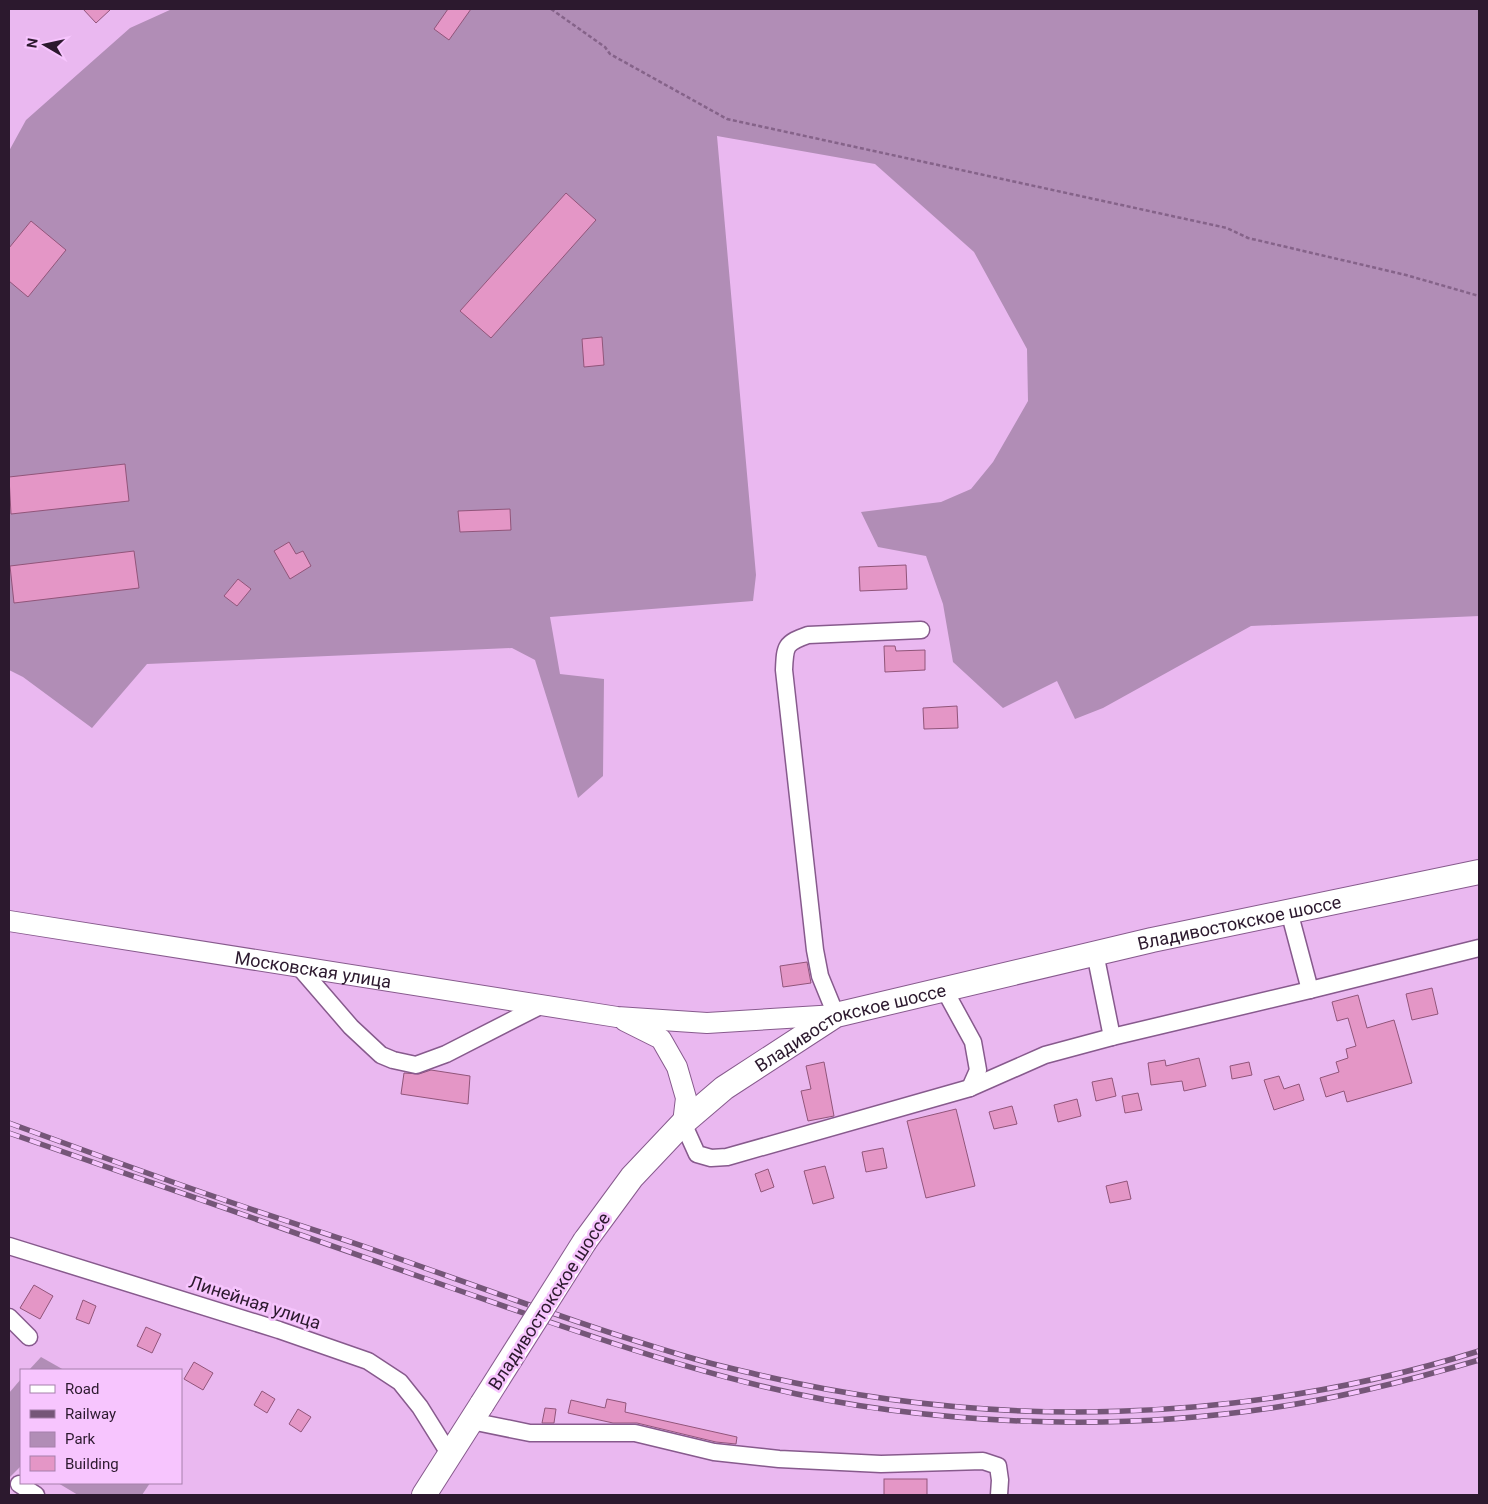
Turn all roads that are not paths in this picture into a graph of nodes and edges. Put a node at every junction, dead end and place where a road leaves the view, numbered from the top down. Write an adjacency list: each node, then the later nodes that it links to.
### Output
1 (921, 630): 11 (street)
2 (1479, 872): 3 (highway, Владивостокское шоссе)
3 (1290, 911): 6 (highway, Владивостокское шоссе); 9 (street)
4 (9, 921): 7 (main road, Московская улица)
5 (1479, 948): 9 (street)
6 (1095, 953): 8 (highway, Владивостокское шоссе); 13 (street)
7 (300, 968): 10 (main road, Московская улица); 10 (street)
8 (944, 989): 11 (highway, Владивостокское шоссе); 14 (street)
9 (1310, 990): 13 (street)
10 (542, 1005): 12 (main road, Московская улица)
11 (836, 1015): 12 (main road, Московская улица); 15 (highway, Владивостокское шоссе)
12 (617, 1017): 15 (main road, Московская улица)
13 (1112, 1036): 14 (street)
14 (970, 1088): 15 (street)
15 (683, 1123): 19 (highway, Владивостокское шоссе, bridge)
16 (11, 1250): 20 (street, Линейная улица)
17 (9, 1317): 18 (street)
18 (29, 1336)
19 (476, 1413): 20 (highway, Владивостокское шоссе); 24 (street)
20 (450, 1455): 23 (highway, Владивостокское шоссе)
21 (18, 1484): 22 (street)
22 (36, 1495)
23 (424, 1495)
24 (999, 1495)

